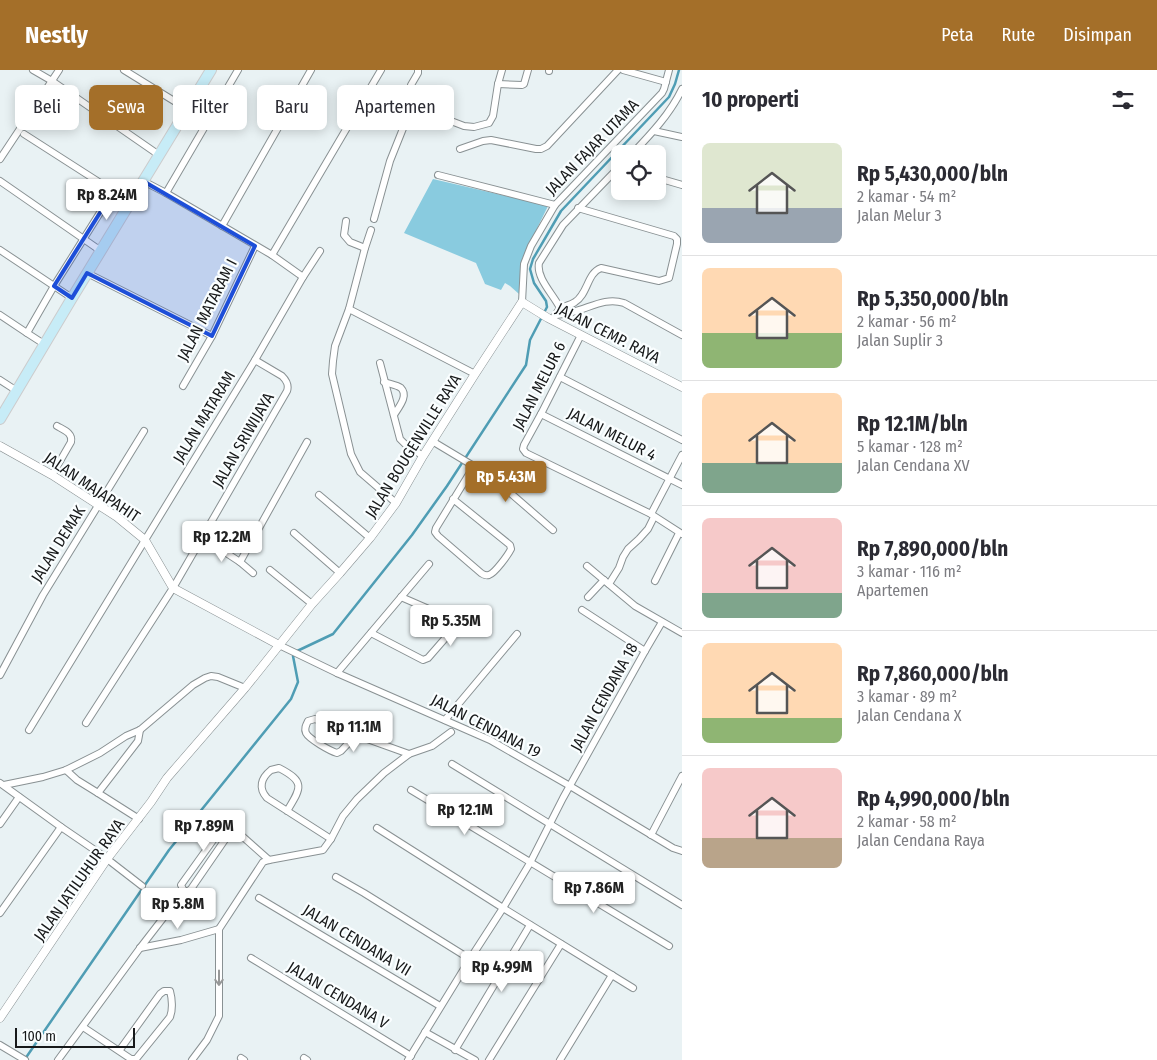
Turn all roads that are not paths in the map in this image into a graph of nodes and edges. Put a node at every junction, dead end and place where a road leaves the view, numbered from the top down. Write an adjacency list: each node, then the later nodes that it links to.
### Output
1 (33, 70): 14 (street)
2 (58, 70): 14 (street)
3 (124, 70): 20 (street)
4 (211, 70): 17 (main road)
5 (238, 70): 38 (street)
6 (311, 70): 44 (street)
7 (381, 70): 52 (street)
8 (418, 70): 18 (street)
9 (502, 70): 16 (street)
10 (528, 70): 16 (street)
11 (618, 70): 28 (street)
12 (623, 70): 15 (street)
13 (669, 70): 15 (street, JALAN FAJAR UTAMA)
14 (52, 81): 29 (street); 30 (street)
15 (666, 82): 40 (street, JALAN FAJAR UTAMA)
16 (498, 84): 21 (street)
17 (202, 85)
18 (411, 85)
19 (682, 89): 24 (street)
20 (173, 100)
21 (454, 122)
22 (174, 130): 29 (main road)
23 (402, 130): 42 (street)
24 (654, 131): 26 (street); 27 (street)
25 (24, 134): 37 (street)
26 (682, 137)
27 (641, 145)
28 (460, 149)
29 (158, 155): 35 (main road)
30 (0, 159)
31 (438, 175): 40 (street)
32 (611, 175): 41 (street)
33 (666, 180): 36 (street)
34 (0, 181): 46 (street)
35 (143, 181): 38 (street); 39 (main road)
36 (682, 185)
37 (113, 192): 39 (street); 46 (street)
38 (166, 193): 44 (street)
39 (130, 202): 50 (main road)
40 (555, 205): 57 (street, JALAN FAJAR UTAMA)
41 (578, 208): 58 (street); 58 (street)
42 (374, 219)
43 (346, 221): 48 (street)
44 (222, 226): 47 (street)
45 (371, 230): 48 (street)
46 (83, 239): 50 (street); 55 (street)
47 (255, 246): 52 (street); 65 (street, JALAN MATARAM I)
48 (365, 248): 59 (street)
49 (0, 250): 55 (street)
50 (101, 251): 53 (main road)
51 (320, 251): 54 (street, JALAN MATARAM)
52 (272, 256): 54 (street)
53 (87, 273): 56 (main road); 65 (street)
54 (303, 277): 67 (street, JALAN MATARAM)
55 (54, 286): 56 (street); 62 (street)
56 (72, 298): 66 (main road)
57 (522, 302): 61 (street, JALAN CEMP. RAYA); 69 (street, JALAN BOUGENVILLE RAYA)
58 (560, 308): 61 (street)
59 (349, 309): 69 (street); 93 (street)
60 (0, 315): 62 (street)
61 (552, 318): 63 (street, JALAN CEMP. RAYA); 64 (street)
62 (27, 333): 66 (street)
63 (581, 335): 70 (street, JALAN MELUR 6); 74 (street, JALAN CEMP. RAYA)
64 (682, 335)
65 (212, 336): 73 (street, JALAN MATARAM I)
66 (44, 344): 75 (main road)
67 (255, 360): 99 (street, JALAN SRIWIJAYA); 101 (street, JALAN MATARAM)
68 (380, 364): 72 (street)
69 (474, 374): 82 (street, JALAN BOUGENVILLE RAYA)
70 (560, 377): 76 (street, JALAN MELUR 6); 81 (street)
71 (0, 380): 75 (street)
72 (384, 382): 77 (street); 77 (street)
73 (183, 386)
74 (682, 387)
75 (17, 391): 78 (main road)
76 (541, 414): 89 (street, JALAN MELUR 4); 95 (street, JALAN MELUR 6)
77 (394, 415): 86 (street)
78 (0, 419)
79 (57, 426): 88 (street)
80 (144, 431): 94 (street, JALAN DEMAK)
81 (682, 440)
82 (432, 441): 86 (street, JALAN BOUGENVILLE RAYA); 87 (street)
83 (307, 442): 102 (street)
84 (0, 446): 88 (street, JALAN MAJAPAHIT)
85 (682, 454): 89 (street)
86 (423, 456): 93 (street, JALAN BOUGENVILLE RAYA)
87 (471, 465): 92 (street); 96 (street)
88 (52, 475): 94 (street, JALAN MAJAPAHIT)
89 (670, 479): 90 (street, JALAN MELUR 4); 95 (street)
90 (682, 485)
91 (319, 495): 100 (street)
92 (454, 500): 92 (street)
93 (396, 503): 100 (street, JALAN BOUGENVILLE RAYA)
94 (99, 505): 101 (street, JALAN MAJAPAHIT); 122 (street, JALAN DEMAK)
95 (653, 515): 98 (street); 109 (street)
96 (553, 530)
97 (294, 533): 107 (street)
98 (681, 533): 108 (street)
99 (202, 537): 102 (street); 110 (street, JALAN SRIWIJAYA)
100 (370, 538): 107 (street, JALAN BOUGENVILLE RAYA)
101 (145, 540): 110 (street, JALAN MAJAPAHIT); 126 (street, JALAN MATARAM)
102 (240, 562): 106 (street)
103 (429, 564): 111 (street)
104 (587, 566): 109 (street)
105 (270, 570): 113 (street)
106 (253, 573)
107 (340, 573): 113 (street, JALAN BOUGENVILLE RAYA)
108 (655, 581)
109 (606, 582): 112 (street); 115 (street)
110 (173, 588): 119 (street); 125 (street, JALAN SRIWIJAYA)
111 (402, 597): 117 (street); 117 (street)
112 (588, 597)
113 (312, 604): 119 (street, JALAN BOUGENVILLE RAYA)
114 (582, 610): 120 (street)
115 (662, 622): 116 (street); 120 (street, JALAN CENDANA 18)
116 (682, 632)
117 (371, 633): 121 (street)
118 (517, 634): 124 (street)
119 (280, 645): 121 (street, JALAN CENDANA 19); 123 (street, JALAN JATILUHUR RAYA)
120 (645, 651): 135 (street, JALAN CENDANA 18)
121 (337, 673): 124 (street, JALAN CENDANA 19)
122 (0, 675)
123 (245, 688): 127 (street); 140 (street, JALAN JATILUHUR RAYA)
124 (445, 720): 135 (street, JALAN CENDANA 19)
125 (86, 723)
126 (29, 730)
127 (140, 730): 132 (street); 137 (street)
128 (450, 732): 130 (street)
129 (356, 735): 129 (street); 130 (street)
130 (409, 754): 147 (street)
131 (452, 764): 142 (street)
132 (66, 770): 134 (street); 137 (street)
133 (682, 776): 146 (street)
134 (2, 784): 138 (street)
135 (570, 786): 142 (street, JALAN CENDANA 18); 146 (street, JALAN CENDANA 19)
136 (411, 790): 151 (street)
137 (98, 793): 140 (street)
138 (19, 797): 141 (street); 143 (street)
139 (287, 811): 139 (street); 147 (street)
140 (139, 819): 149 (street, JALAN JATILUHUR RAYA)
141 (0, 824)
142 (549, 824): 151 (street, JALAN CENDANA 18); 156 (street)
143 (61, 827): 149 (street); 158 (street)
144 (234, 828): 150 (street); 154 (street); 154 (street)
145 (377, 828): 157 (street)
146 (651, 835): 148 (street, JALAN CENDANA 19)
147 (331, 839): 150 (street)
148 (682, 851)
149 (108, 859): 153 (street); 169 (street, JALAN JATILUHUR RAYA)
150 (269, 860): 160 (street)
151 (530, 863): 157 (street, JALAN CENDANA 18); 162 (street)
152 (336, 877): 165 (street)
153 (142, 886)
154 (184, 892): 163 (street)
155 (259, 898): 168 (street, JALAN CENDANA VII)
156 (682, 905)
157 (504, 908): 159 (street); 165 (street, JALAN CENDANA 18)
158 (0, 913)
159 (530, 925): 161 (street); 173 (street)
160 (219, 929): 163 (street); 178 (street, one-way to 178)
161 (561, 944): 166 (street); 180 (street)
162 (668, 946)
163 (140, 948): 170 (street)
164 (251, 958): 175 (street, JALAN CENDANA V)
165 (470, 959): 168 (street, JALAN CENDANA 18)
166 (612, 975): 167 (street); 181 (street)
167 (633, 988)
168 (440, 1006): 171 (street, JALAN CENDANA 18)
169 (0, 1018)
170 (83, 1027): 174 (street); 177 (street)
171 (425, 1032): 173 (street); 175 (street, JALAN CENDANA 18)
172 (0, 1045): 176 (street)
173 (455, 1050): 179 (street)
174 (119, 1051): 174 (street)
175 (409, 1058)
176 (22, 1059)
177 (58, 1060)
178 (192, 1060)
179 (475, 1060)
180 (489, 1060)
181 (560, 1060)

